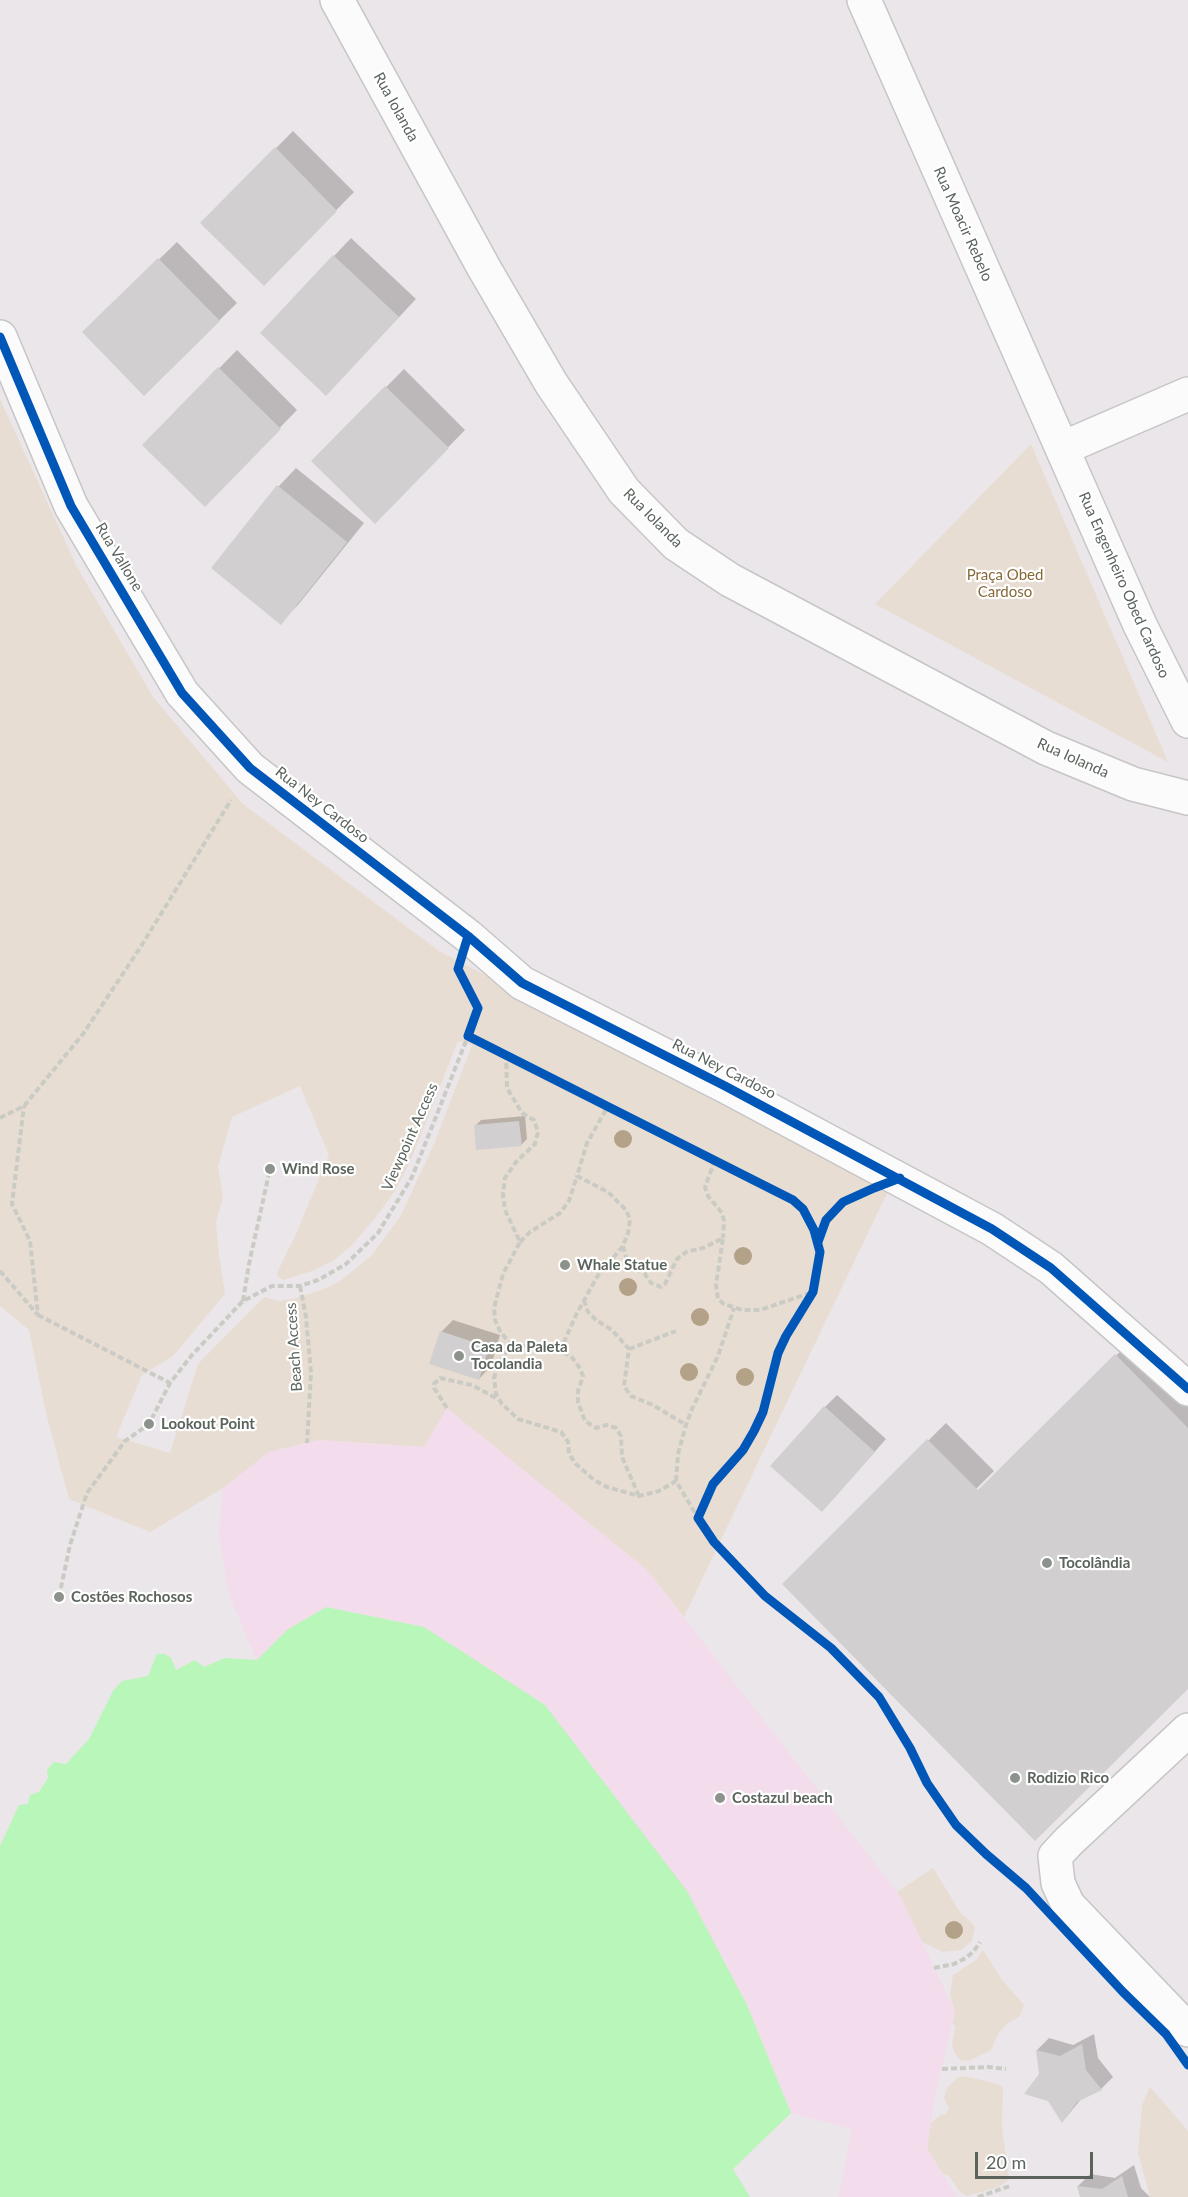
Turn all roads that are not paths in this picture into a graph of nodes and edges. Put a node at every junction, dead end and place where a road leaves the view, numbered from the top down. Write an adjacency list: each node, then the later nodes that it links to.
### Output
1 (337, 0): 8 (street, Rua Iolanda)
2 (864, 0): 5 (street, Rua Moacir Rebelo)
3 (0, 337): 7 (street, Rua Vallone)
4 (1188, 394): 5 (street)
5 (1063, 448): 6 (street, Rua Engenheiro Obed Cardoso)
6 (1188, 721)
7 (250, 768): 9 (street, Rua Ney Cardoso)
8 (1188, 798)
9 (1188, 1389)
10 (1188, 1730): 11 (street)
11 (1188, 2030)

